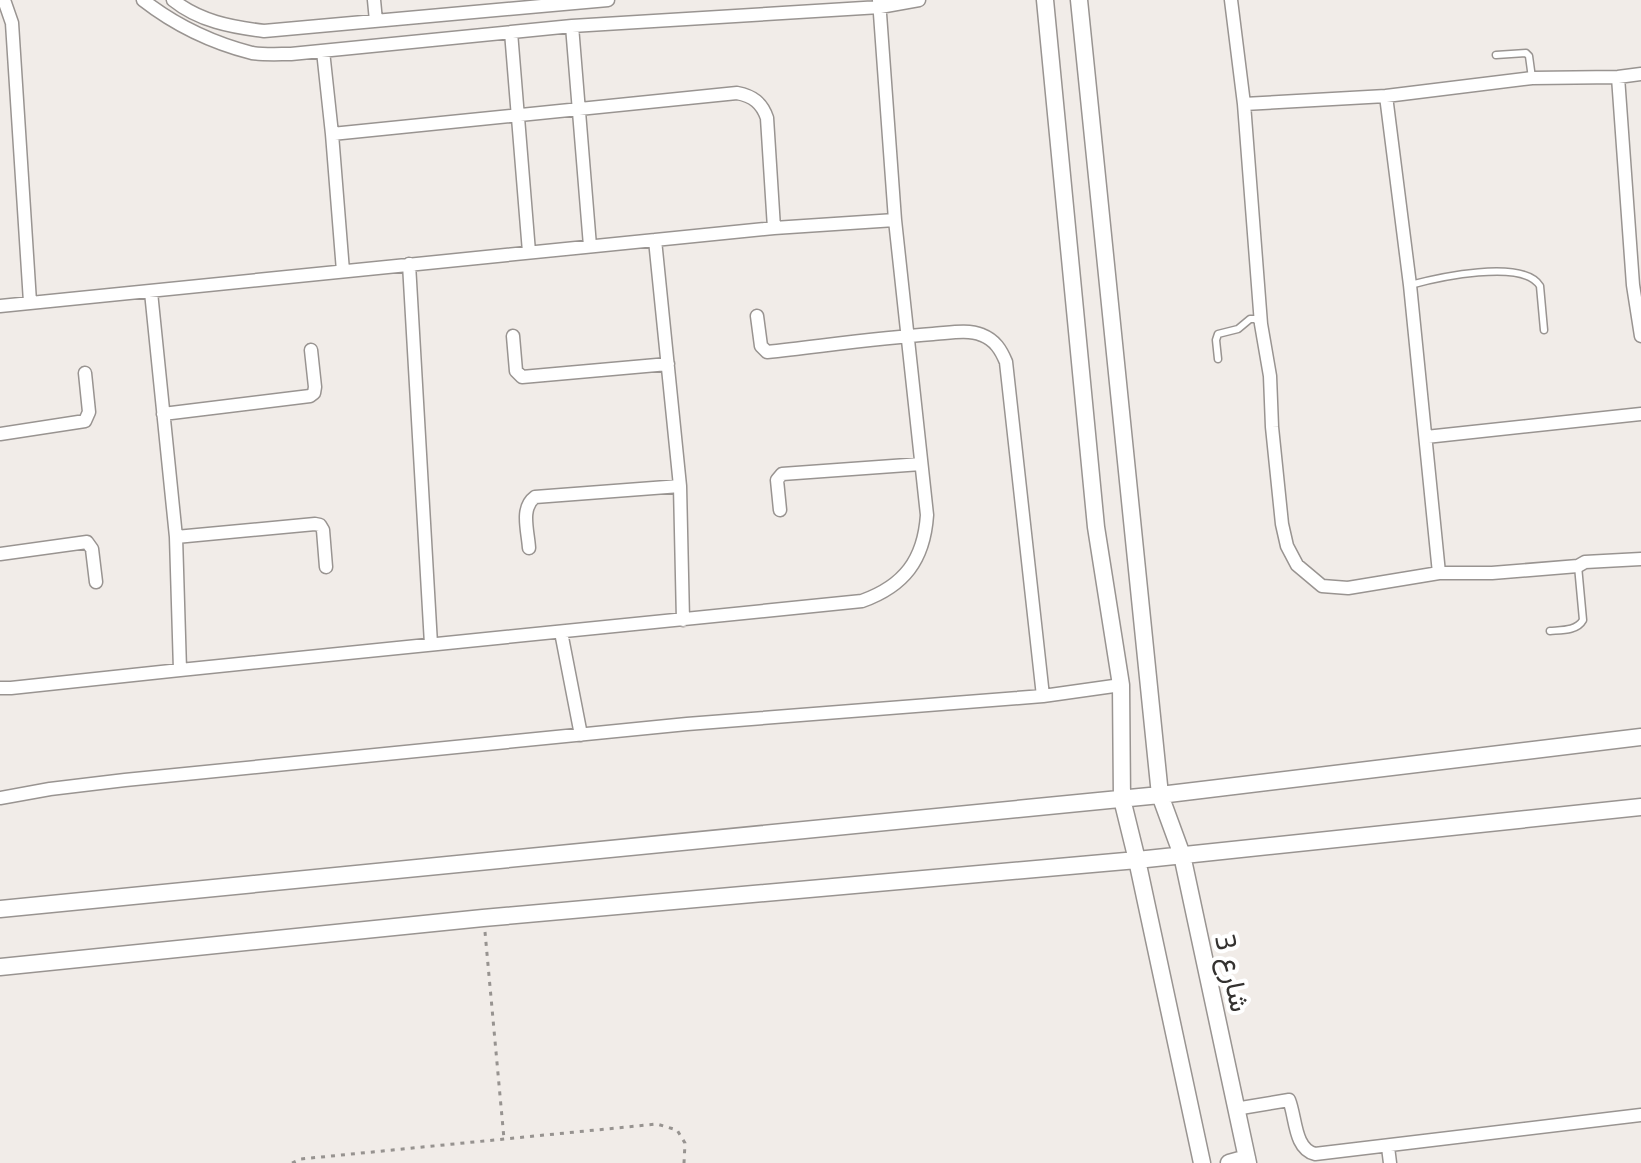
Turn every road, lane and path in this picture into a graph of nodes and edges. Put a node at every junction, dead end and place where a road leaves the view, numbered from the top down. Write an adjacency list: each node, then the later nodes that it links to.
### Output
1 (4, 0): 35 (street)
2 (143, 0): 15 (street)
3 (173, 0): 12 (street)
4 (374, 0): 12 (street)
5 (608, 0): 11 (street)
6 (919, 0): 10 (street)
7 (1045, 0): 67 (street)
8 (1079, 0): 72 (street, شارع 3)
9 (1231, 0): 21 (street)
10 (879, 4): 13 (street); 25 (street)
11 (479, 6): 12 (street)
12 (376, 21)
13 (572, 26): 14 (street); 22 (street)
14 (511, 32): 15 (street); 23 (street)
15 (323, 51): 24 (street)
16 (1496, 55): 19 (lane)
17 (1641, 74): 18 (street)
18 (1618, 77): 19 (street); 28 (street)
19 (1532, 78): 20 (street)
20 (1386, 96): 21 (street); 33 (street)
21 (1244, 104): 38 (street)
22 (579, 110): 23 (street); 26 (street); 29 (street)
23 (518, 115): 24 (street); 30 (street)
24 (332, 134): 32 (street)
25 (895, 220): 26 (street); 41 (street)
26 (774, 228): 27 (street)
27 (655, 240): 29 (street); 45 (street)
28 (1636, 245): 42 (street)
29 (590, 246): 30 (street)
30 (529, 252): 31 (street)
31 (409, 264): 32 (street); 65 (street)
32 (343, 271): 34 (street)
33 (1410, 285): 39 (lane); 50 (street)
34 (151, 292): 35 (street); 47 (street)
35 (30, 302): 36 (street)
36 (0, 306)
37 (757, 316): 41 (street)
38 (1261, 324): 44 (lane); 60 (street)
39 (1544, 330)
40 (513, 336): 45 (street)
41 (908, 336): 51 (street); 69 (street)
42 (1641, 336)
43 (311, 350): 47 (street)
44 (1218, 359)
45 (668, 364): 52 (street)
46 (85, 373): 49 (street)
47 (163, 414): 54 (street)
48 (1641, 414): 50 (street)
49 (0, 434)
50 (1426, 437): 60 (street)
51 (921, 464): 53 (street); 62 (street)
52 (680, 486): 55 (street); 62 (street)
53 (780, 510)
54 (176, 537): 59 (street); 66 (street)
55 (529, 548)
56 (0, 554): 61 (street)
57 (1641, 559): 58 (street)
58 (1578, 566): 60 (street); 63 (lane)
59 (326, 567)
60 (1439, 573)
61 (96, 582)
62 (683, 620): 64 (street)
63 (1550, 631)
64 (561, 632): 65 (street); 70 (street)
65 (431, 644): 66 (street)
66 (180, 670): 68 (street)
67 (1121, 685): 69 (street); 74 (street)
68 (0, 688)
69 (1043, 696): 70 (street)
70 (581, 735): 73 (street)
71 (1641, 737): 72 (street)
72 (1160, 795): 74 (street); 76 (street, شارع 3)
73 (0, 798)
74 (1122, 799): 77 (street); 78 (street)
75 (1641, 807): 76 (street)
76 (1182, 855): 77 (street); 81 (street, شارع 3)
77 (1137, 860): 79 (street); 88 (street)
78 (0, 909)
79 (483, 918): 80 (street); 83 (path)
80 (0, 967)
81 (1235, 1109): 84 (street); 85 (street, شارع 3)
82 (1641, 1115): 84 (street)
83 (504, 1139): 86 (path); 87 (path)
84 (1388, 1147): 90 (street)
85 (1248, 1161): 89 (street)
86 (292, 1163)
87 (684, 1163)
88 (1202, 1163)
89 (1229, 1163)
90 (1390, 1163)

